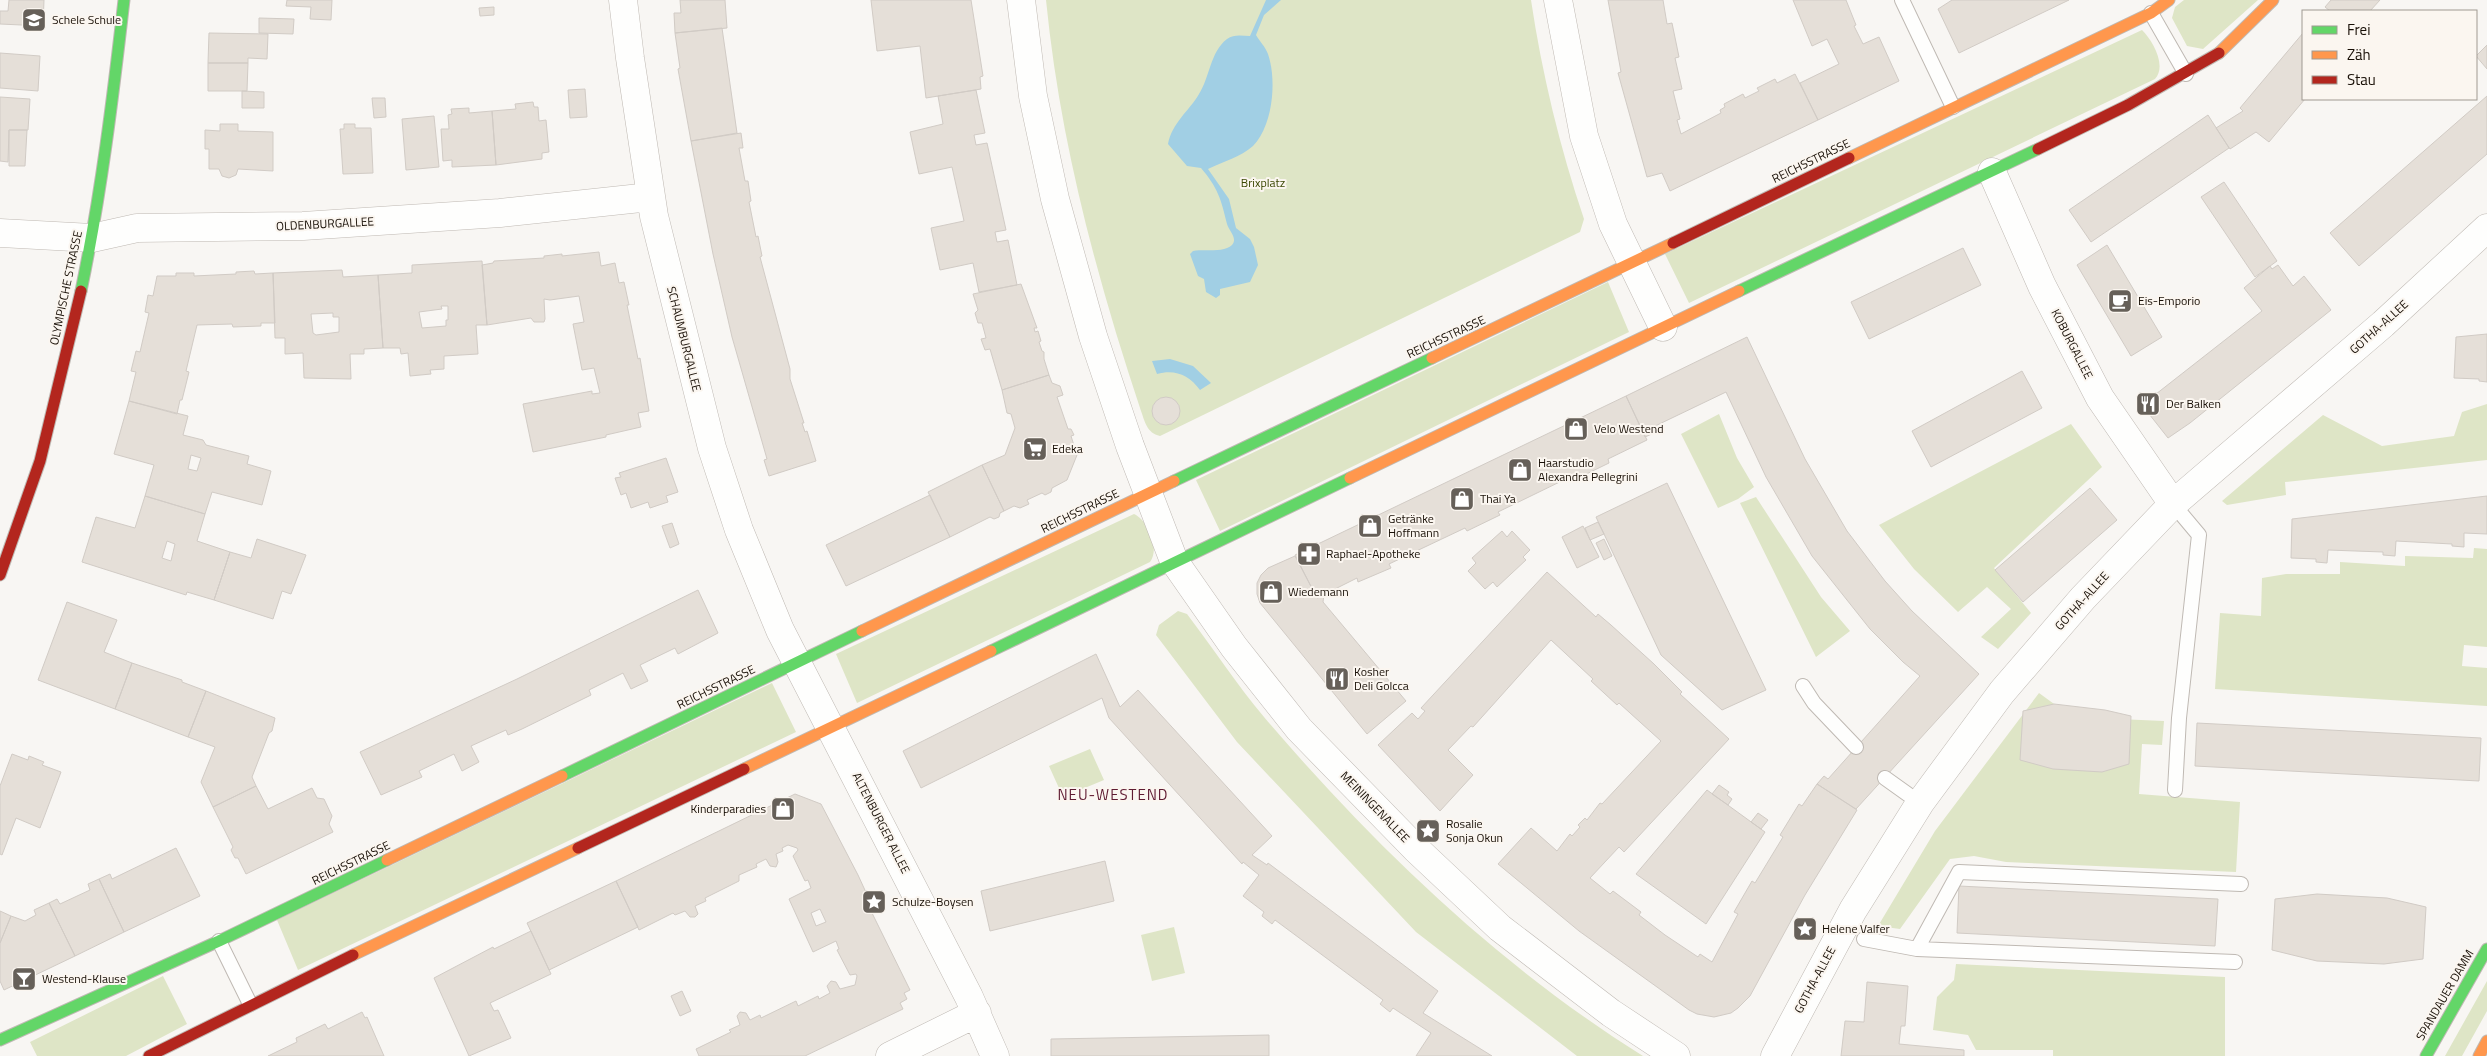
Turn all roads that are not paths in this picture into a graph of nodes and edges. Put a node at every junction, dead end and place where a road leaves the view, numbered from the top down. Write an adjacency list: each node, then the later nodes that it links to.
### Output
1 (124, 0): 15 (main road, OLYMPISCHE STRASSE)
2 (623, 0): 12 (street, SCHAUMBURGALLEE)
3 (1021, 0): 18 (street)
4 (1558, 0): 16 (street)
5 (1902, 0): 10 (lane)
6 (2169, 0): 8 (main road, REICHSSTRASSE)
7 (2274, 0): 9 (main road)
8 (2151, 13): 9 (lane); 10 (main road, REICHSSTRASSE)
9 (2186, 74): 11 (main road)
10 (1953, 107): 16 (main road, REICHSSTRASSE)
11 (1992, 172): 17 (main road); 19 (street, KOBURGALLEE)
12 (650, 196): 15 (street, OLDENBURGALLEE); 22 (street, SCHAUMBURGALLEE)
13 (2487, 228): 19 (street, GOTHA-ALLEE)
14 (0, 233): 15 (street, OLDENBURGALLEE)
15 (92, 238): 21 (main road, OLYMPISCHE STRASSE)
16 (1633, 263): 17 (street); 18 (main road, REICHSSTRASSE)
17 (1663, 327): 20 (main road)
18 (1149, 493): 20 (street, MEININGENALLEE); 22 (main road, REICHSSTRASSE)
19 (2173, 504): 27 (lane); 28 (street, GOTHA-ALLEE)
20 (1174, 561): 24 (main road); 42 (street, MEININGENALLEE)
21 (0, 575)
22 (799, 663): 24 (street, SCHAUMBURGALLEE); 31 (main road, REICHSSTRASSE)
23 (1803, 686): 25 (lane)
24 (831, 726): 35 (main road); 36 (street, ALTENBURGER ALLEE)
25 (1856, 747)
26 (1885, 778): 28 (lane)
27 (2175, 790)
28 (1920, 803): 43 (street, GOTHA-ALLEE)
29 (2241, 884): 32 (lane)
30 (1864, 939): 32 (lane)
31 (220, 941): 35 (lane); 37 (main road, REICHSSTRASSE)
32 (1917, 949): 34 (lane)
33 (2487, 949): 44 (main road, SPANDAUER DAMM)
34 (2235, 962)
35 (250, 1004): 39 (main road)
36 (977, 1013): 40 (street); 41 (street, ALTENBURGER ALLEE)
37 (0, 1040)
38 (2487, 1041): 45 (main road)
39 (149, 1056)
40 (890, 1056)
41 (995, 1056)
42 (1676, 1056)
43 (1775, 1056)
44 (2426, 1056)
45 (2478, 1056)

